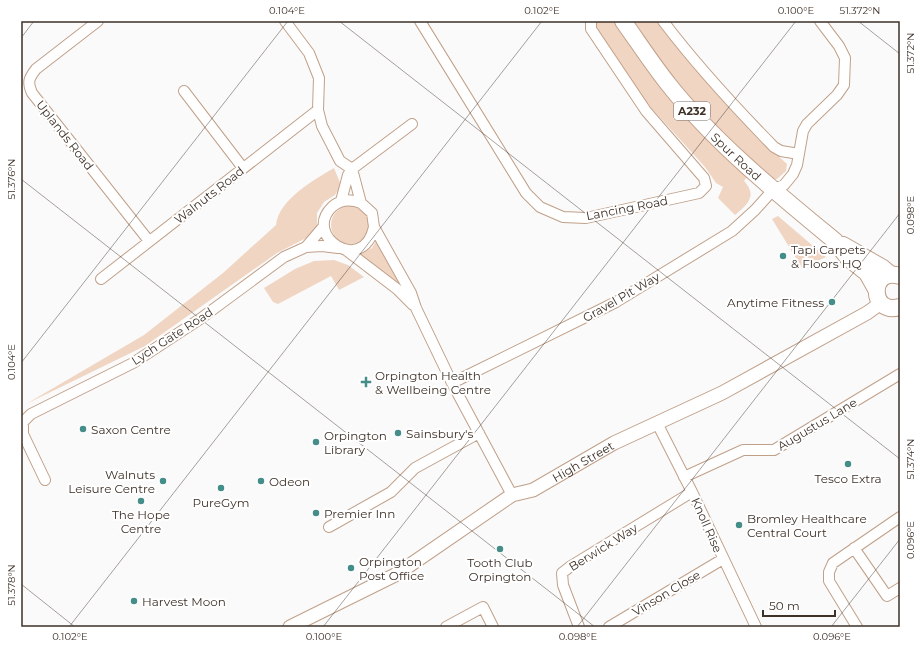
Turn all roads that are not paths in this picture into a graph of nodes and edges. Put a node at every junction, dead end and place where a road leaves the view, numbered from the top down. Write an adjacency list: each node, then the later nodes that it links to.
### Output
1 (98, 21): 19 (street, Uplands Road)
2 (285, 21): 9 (street)
3 (420, 21): 4 (street, Lancing Road)
4 (591, 21)
5 (623, 21): 14 (main road, Spur Road / A232)
6 (663, 21): 11 (street)
7 (820, 21): 11 (street, Gravel Pit Way)
8 (184, 92): 12 (street)
9 (318, 110): 12 (street, Walnuts Road); 13 (street)
10 (412, 124): 13 (street)
11 (799, 154): 14 (street, Gravel Pit Way)
12 (243, 168): 19 (street, Walnuts Road)
13 (352, 169): 15 (street); 16 (street)
14 (774, 189): 20 (main road, Spur Road / A232); 28 (street, Gravel Pit Way)
15 (341, 201): 16 (street); 17 (street)
16 (361, 203): 18 (street)
17 (324, 226): 21 (street, Lych Gate Road); 22 (street)
18 (374, 227): 22 (street); 26 (street)
19 (149, 241): 24 (street, Walnuts Road)
20 (835, 241): 23 (main road, Spur Road); 25 (main road, Spur Road)
21 (306, 247): 22 (street, Lych Gate Road); 32 (street, Lych Gate Road)
22 (343, 249): 26 (street)
23 (897, 274): 25 (main road)
24 (101, 279)
25 (890, 304): 29 (street, High Street)
26 (416, 308): 28 (street)
27 (900, 374): 31 (street, Augustus Lane)
28 (452, 382): 30 (street)
29 (657, 423): 31 (street, Knoll Rise); 34 (street, High Street)
30 (479, 433): 34 (street); 36 (street)
31 (684, 477): 33 (street, Knoll Rise)
32 (45, 480)
33 (692, 492): 38 (street, Knoll Rise); 43 (street, Berwick Way)
34 (512, 495): 40 (street, High Street)
35 (900, 517): 37 (street)
36 (329, 527)
37 (854, 548): 39 (street); 46 (street)
38 (723, 559): 44 (street, Vinson Close); 45 (street, Knoll Rise)
39 (900, 588)
40 (290, 627)
41 (446, 627): 42 (street)
42 (493, 627)
43 (579, 627)
44 (609, 627)
45 (756, 627)
46 (857, 627)

